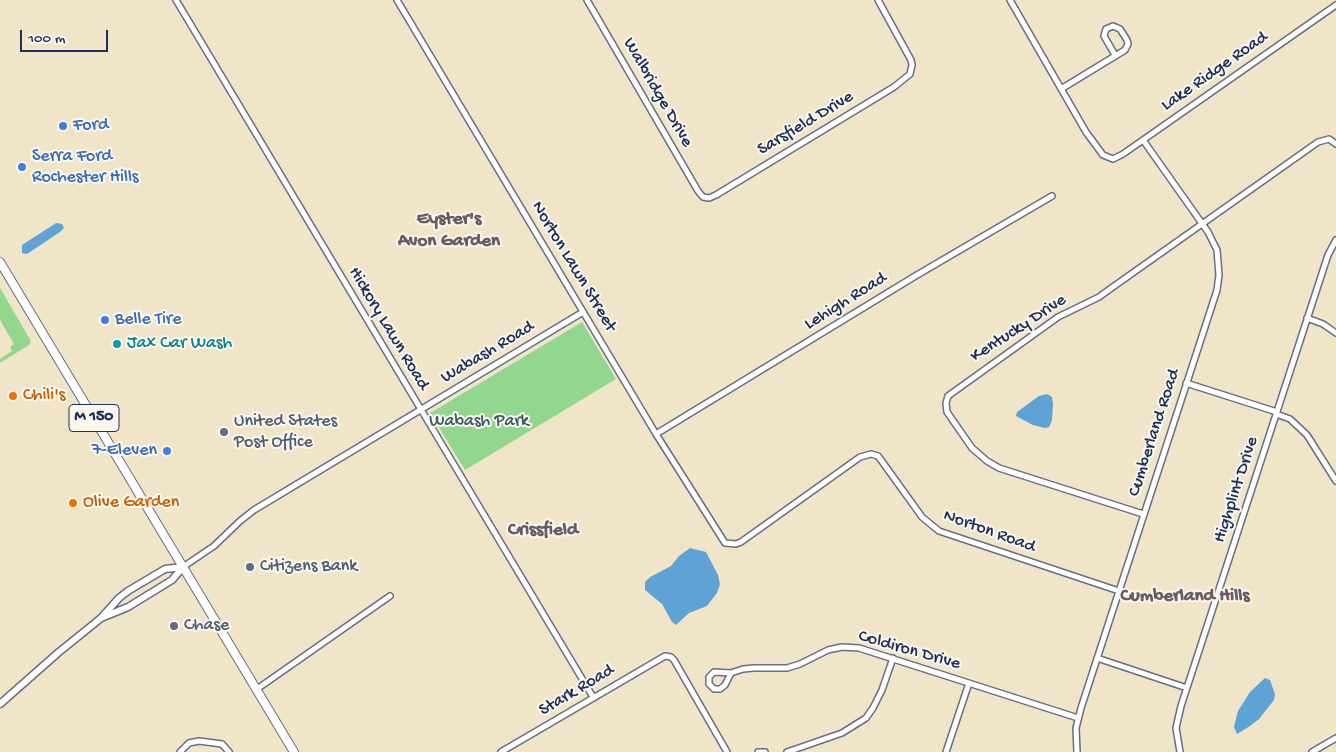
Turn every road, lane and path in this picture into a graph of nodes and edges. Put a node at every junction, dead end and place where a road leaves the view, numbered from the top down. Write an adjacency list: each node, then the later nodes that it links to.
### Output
1 (176, 0): 20 (street, Hickory Lawn Road)
2 (397, 0): 16 (street, Norton Lawn Street)
3 (588, 0): 12 (street, Walbridge Drive)
4 (878, 0): 12 (street, Sarsfield Drive)
5 (1010, 0): 8 (street)
6 (1336, 5): 9 (street, Lake Ridge Road)
7 (1115, 55): 7 (street); 8 (street)
8 (1061, 89): 9 (street, Lake Ridge Road)
9 (1143, 140): 13 (street, Cumberland Road)
10 (1336, 144): 13 (street, Kentucky Drive)
11 (1052, 196): 22 (street, Lehigh Road)
12 (706, 198)
13 (1202, 224): 19 (street, Cumberland Road); 24 (street, Kentucky Drive)
14 (1336, 240): 17 (street, Highplint Drive)
15 (0, 262): 26 (main road, M 150)
16 (583, 312): 20 (street, Wabash Road); 22 (street, Norton Lawn Street)
17 (1307, 318): 18 (street); 21 (street, Highplint Drive)
18 (1336, 333)
19 (1186, 383): 21 (street); 24 (street, Cumberland Road)
20 (421, 410): 26 (street, Wabash Road); 36 (street, Hickory Lawn Road)
21 (1276, 413): 23 (street); 34 (street, Highplint Drive)
22 (656, 434): 25 (street, Norton Lawn Street)
23 (1336, 481)
24 (1144, 514): 27 (street, Cumberland Road)
25 (729, 544): 27 (street, Norton Road)
26 (183, 567): 29 (street); 29 (street); 35 (main road, M 150)
27 (1119, 591): 31 (street, Cumberland Road)
28 (390, 596): 35 (street)
29 (102, 618): 37 (street)
30 (893, 658): 32 (street, Coldiron Drive); 33 (street, Coldiron Drive); 47 (street)
31 (1097, 658): 34 (street); 38 (street, Cumberland Road)
32 (731, 673): 32 (street, Coldiron Drive)
33 (969, 683): 38 (street, Coldiron Drive); 48 (street)
34 (1187, 688): 50 (street, Highplint Drive)
35 (257, 689): 42 (main road, M 150)
36 (593, 697): 43 (street, Stark Road); 44 (street, Stark Road)
37 (0, 704)
38 (1078, 718): 49 (street, Cumberland Road)
39 (1336, 738): 51 (street)
40 (180, 752): 41 (street)
41 (229, 752)
42 (294, 752)
43 (501, 752)
44 (727, 752)
45 (758, 752): 46 (street)
46 (766, 752)
47 (787, 752)
48 (946, 752)
49 (1077, 752)
50 (1180, 752)
51 (1312, 752)

